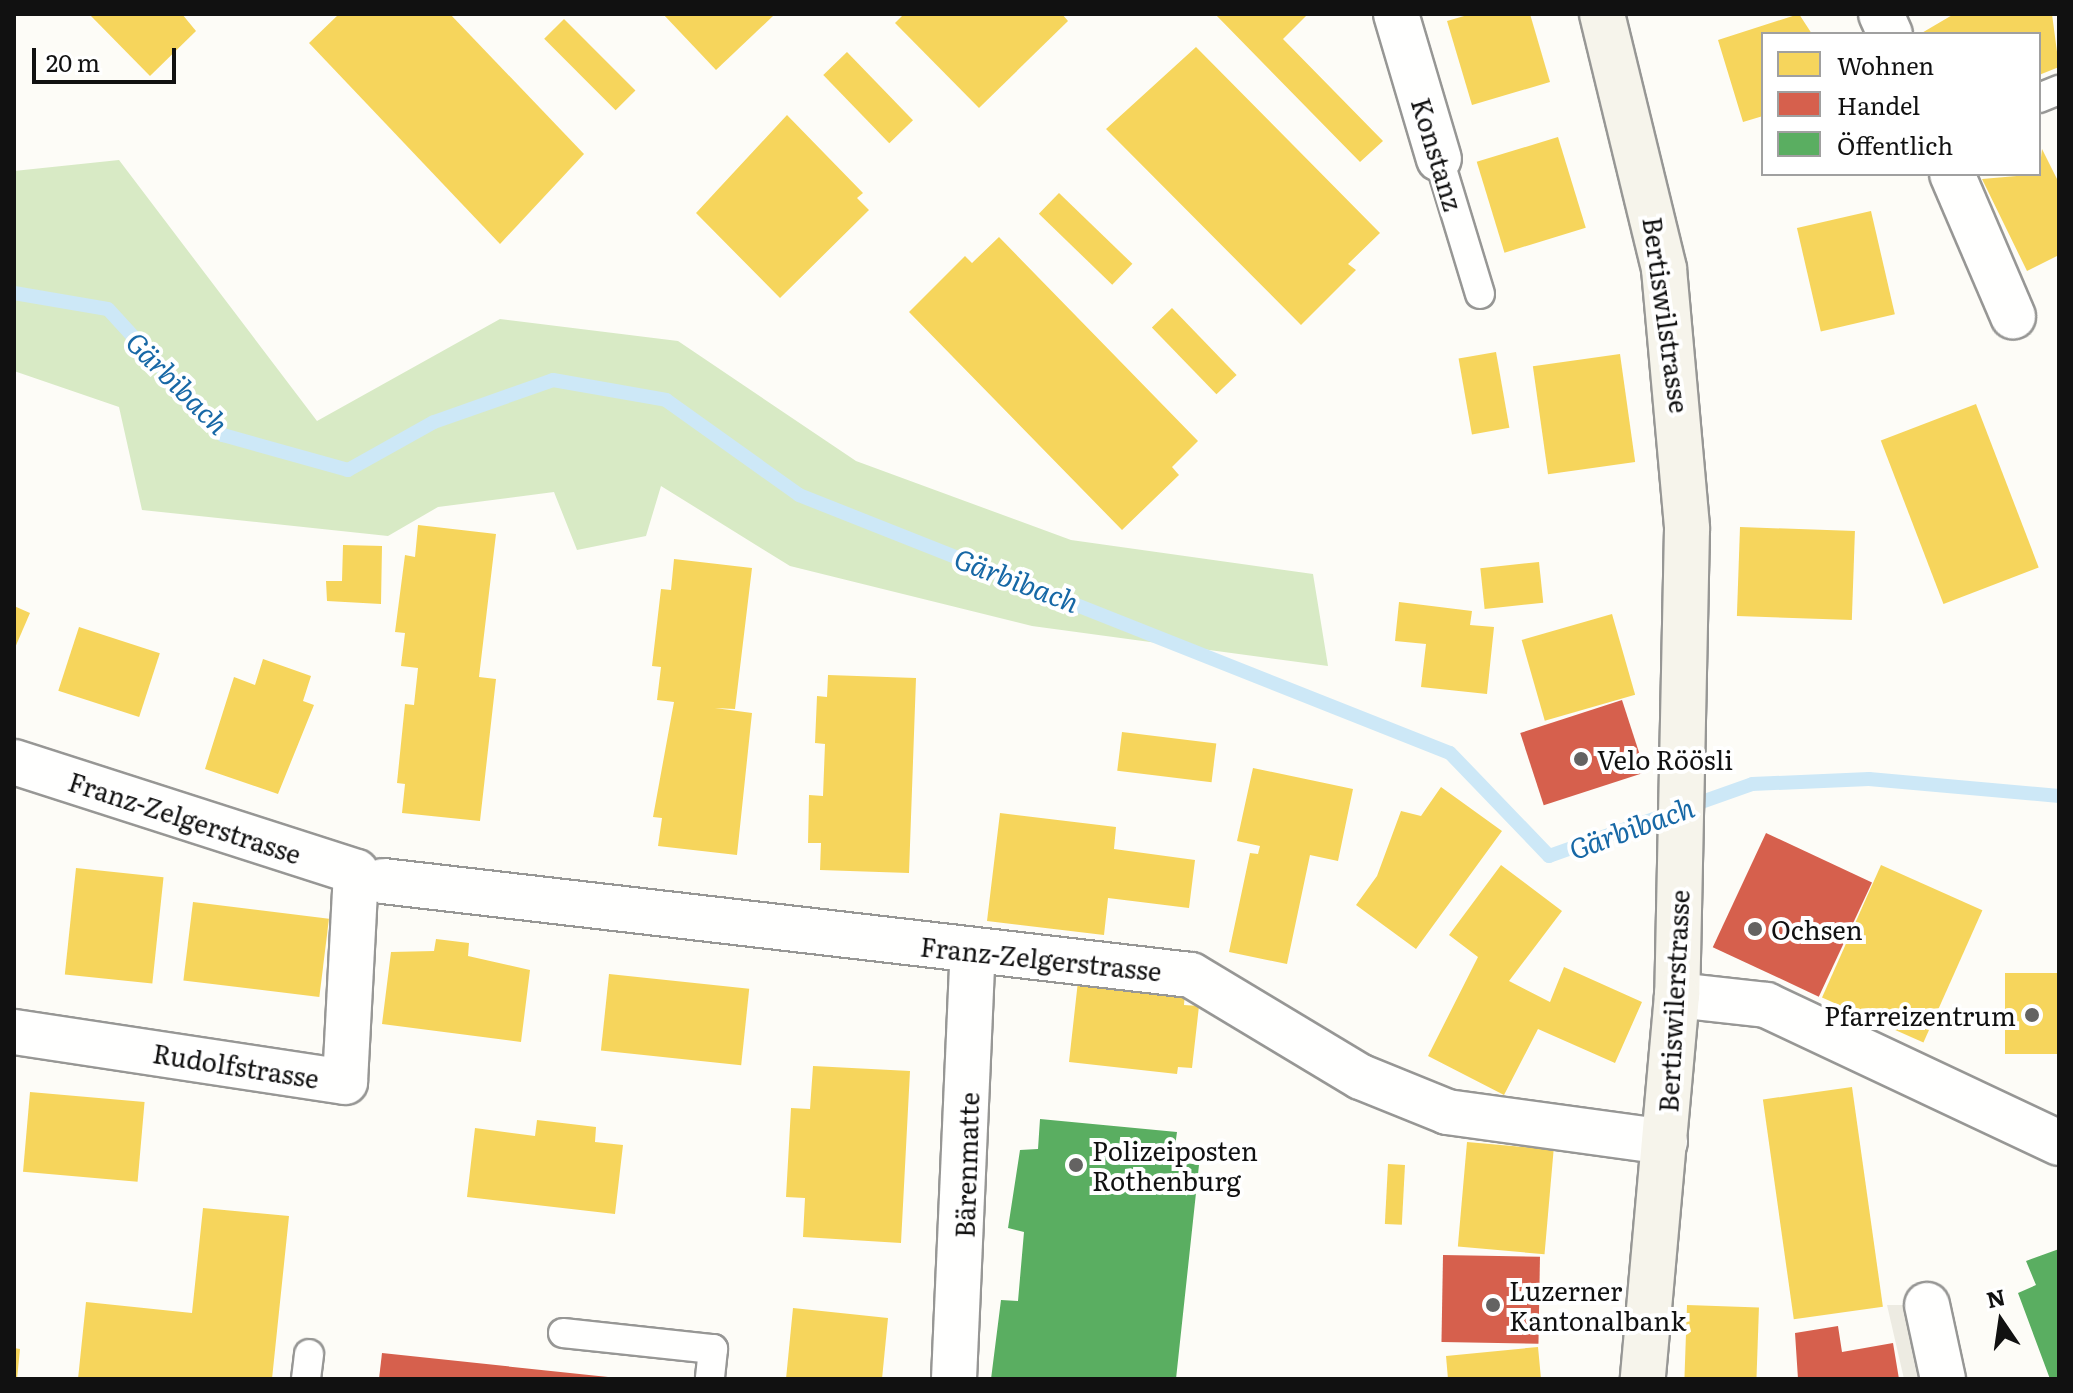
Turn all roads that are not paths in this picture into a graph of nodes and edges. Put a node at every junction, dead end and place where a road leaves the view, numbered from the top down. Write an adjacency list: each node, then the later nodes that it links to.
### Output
1 (1396, 14): 3 (street, Konstanz)
2 (1602, 14): 7 (main road, Bertiswilstrasse)
3 (1439, 159): 5 (lane, Konstanz)
4 (1953, 176): 6 (street)
5 (1480, 294)
6 (2013, 316)
7 (1687, 630): 11 (main road, Bertiswilerstrasse)
8 (14, 762): 9 (street, Franz-Zelgerstrasse)
9 (370, 877): 10 (street, Franz-Zelgerstrasse); 12 (street, Rudolfstrasse)
10 (973, 950): 13 (street, Franz-Zelgerstrasse); 18 (street, Bärenmatte)
11 (1677, 995): 13 (main road, Bertiswilerstrasse); 14 (street)
12 (14, 1032)
13 (1665, 1142): 19 (main road, Bertiswilerstrasse)
14 (2059, 1143)
15 (1927, 1305): 20 (street)
16 (563, 1333): 17 (lane)
17 (710, 1379)
18 (954, 1379)
19 (1643, 1379)
20 (1943, 1379)

